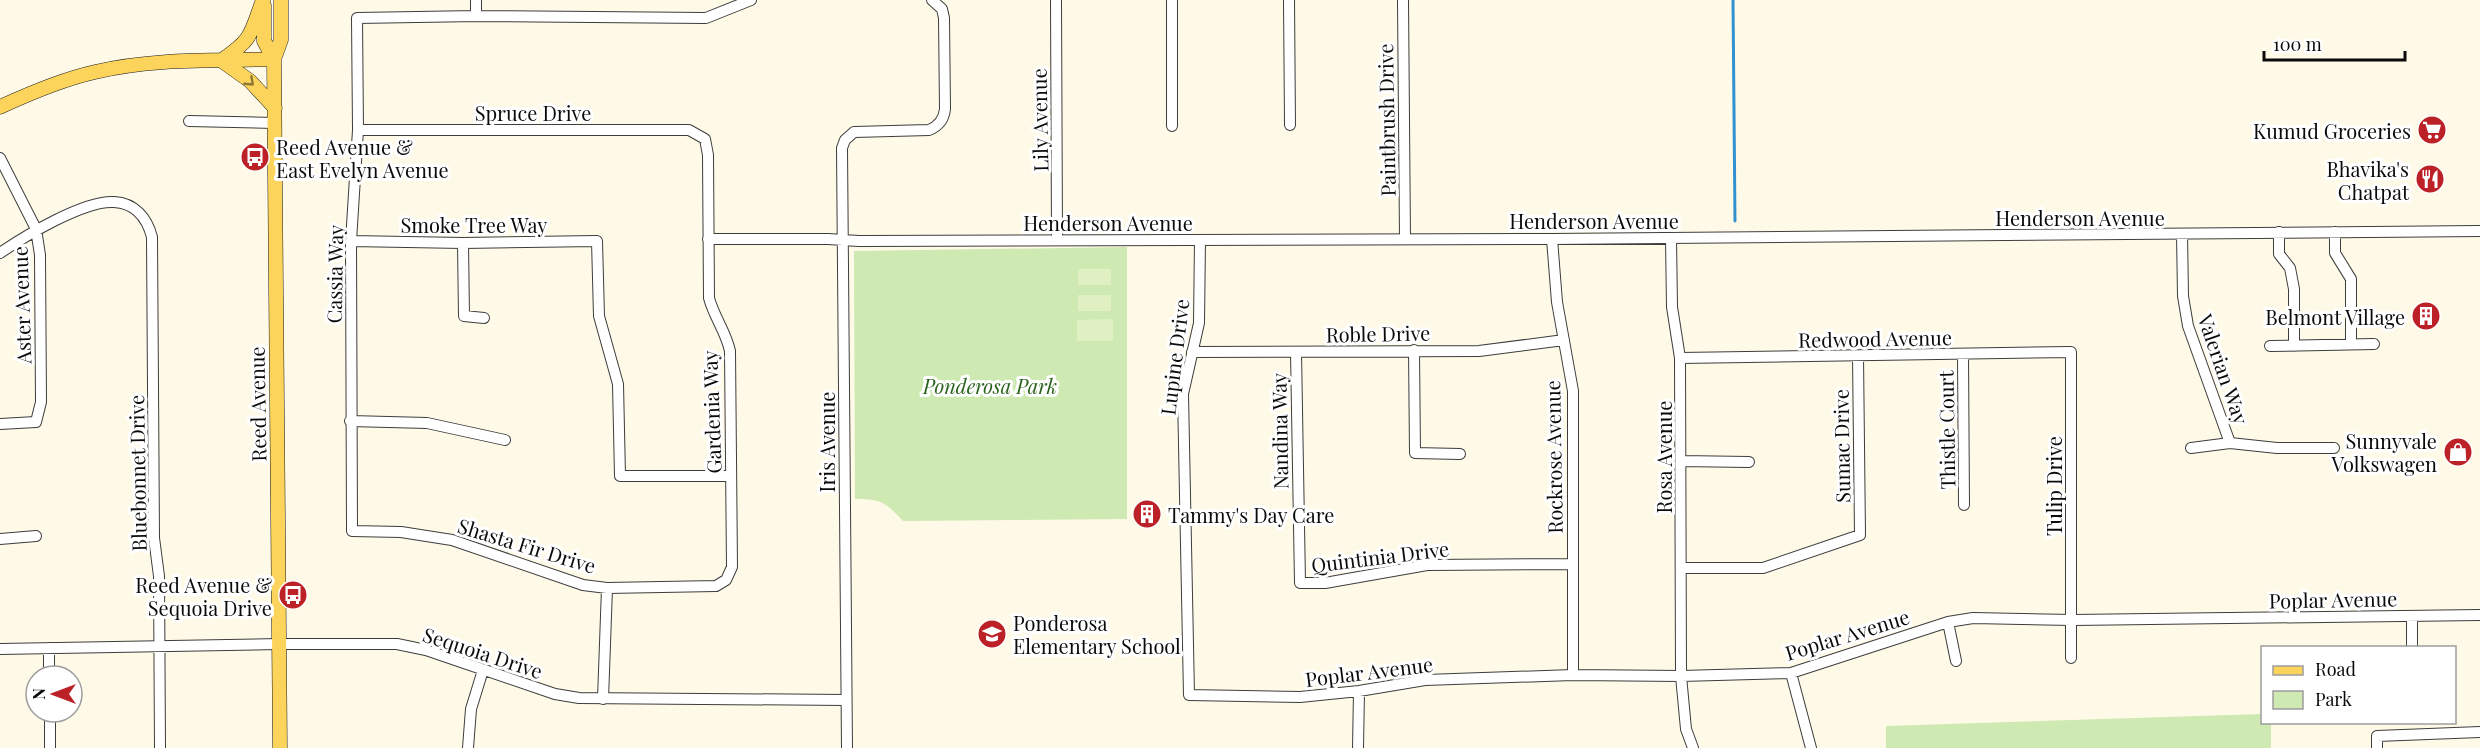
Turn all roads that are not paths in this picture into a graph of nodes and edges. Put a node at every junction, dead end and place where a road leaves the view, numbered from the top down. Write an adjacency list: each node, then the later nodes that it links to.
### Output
1 (264, 0): 11 (main road, Reed Avenue); 12 (main road)
2 (281, 0): 11 (main road, Reed Avenue)
3 (476, 0): 10 (street)
4 (751, 0): 10 (street)
5 (1056, 0): 28 (street, Lily Avenue)
6 (1172, 0): 18 (street)
7 (1289, 0): 17 (street)
8 (1403, 0): 29 (street, Paintbrush Drive)
9 (935, 2): 32 (street, Iris Avenue)
10 (476, 16): 19 (street, Cassia Way)
11 (274, 59): 12 (main road); 14 (main road, Reed Avenue)
12 (222, 61): 13 (main road); 14 (main road, one-way to 14)
13 (0, 107)
14 (274, 108): 16 (main road, Reed Avenue)
15 (189, 121): 16 (street)
16 (275, 123): 73 (main road, Reed Avenue)
17 (1290, 125)
18 (1172, 126)
19 (358, 130): 20 (street, Spruce Drive); 34 (street, Cassia Way)
20 (705, 139): 31 (street, Gardenia Way)
21 (0, 158): 22 (street, Aster Avenue)
22 (36, 230): 36 (street); 51 (street, Aster Avenue); 74 (street, Bluebonnet Drive)
23 (2480, 231): 25 (street, Henderson Avenue)
24 (2279, 232): 25 (street, Henderson Avenue); 26 (street, Henderson Avenue); 42 (street)
25 (2335, 232): 40 (street)
26 (2182, 234): 27 (street, Henderson Avenue); 53 (street, Valerian Way)
27 (1671, 238): 30 (street, Henderson Avenue); 49 (street, Rosa Avenue)
28 (1057, 239): 32 (street, Henderson Avenue); 33 (street, Henderson Avenue)
29 (1405, 239): 30 (street, Henderson Avenue); 33 (street, Henderson Avenue)
30 (1552, 239): 38 (street, Rockrose Avenue)
31 (708, 240): 32 (street, Henderson Avenue); 59 (street, Gardenia Way)
32 (842, 240): 88 (street, Iris Avenue)
33 (1200, 240): 44 (street, Lupine Drive)
34 (351, 241): 35 (street, Smoke Tree Way); 50 (street, Cassia Way)
35 (463, 243): 37 (street); 59 (street, Smoke Tree Way)
36 (0, 253)
37 (484, 318)
38 (1564, 340): 43 (street, Roble Drive); 64 (street, Rockrose Avenue)
39 (2374, 344): 40 (street)
40 (2351, 345): 42 (street)
41 (2270, 346): 42 (street)
42 (2294, 346)
43 (1414, 350): 45 (street, Roble Drive); 56 (street)
44 (1192, 352): 45 (street, Roble Drive); 86 (street, Lupine Drive)
45 (1296, 352): 67 (street, Nandina Way)
46 (2071, 352): 47 (street, Redwood Avenue); 71 (street, Tulip Drive)
47 (1963, 355): 48 (street, Redwood Avenue); 60 (street, Thistle Court)
48 (1857, 356): 49 (street, Redwood Avenue); 65 (street, Sumac Drive)
49 (1680, 358): 57 (street, Rosa Avenue)
50 (350, 421): 52 (street); 61 (street, Cassia Way)
51 (0, 424)
52 (505, 440)
53 (2230, 443): 54 (street); 55 (street)
54 (2191, 448)
55 (2334, 448)
56 (1460, 454)
57 (1680, 461): 58 (street); 65 (street, Rosa Avenue)
58 (1749, 462)
59 (731, 476): 66 (street, Gardenia Way)
60 (1964, 505)
61 (352, 531): 68 (street, Shasta Fir Drive)
62 (36, 536): 63 (street)
63 (0, 538)
64 (1573, 564): 67 (street, Quintinia Drive); 83 (street, Rockrose Avenue)
65 (1682, 568): 84 (street, Rosa Avenue)
66 (726, 580): 68 (street, Shasta Fir Drive)
67 (1300, 582)
68 (607, 588): 87 (street)
69 (2480, 615): 70 (street, Poplar Avenue)
70 (2412, 616): 71 (street, Poplar Avenue); 75 (street)
71 (2072, 620): 72 (street, Poplar Avenue); 78 (street, Tulip Drive)
72 (1948, 622): 79 (street); 82 (street, Poplar Avenue)
73 (279, 644): 74 (street, Sequoia Drive); 81 (street, Sequoia Drive); 93 (main road, Reed Avenue)
74 (159, 646): 76 (street, Sequoia Drive); 92 (street, Bluebonnet Drive)
75 (2412, 646)
76 (49, 648): 77 (street, Sequoia Drive); 80 (street)
77 (0, 649)
78 (2072, 658)
79 (1956, 661)
80 (49, 664)
81 (483, 670): 87 (street, Sequoia Drive); 94 (street)
82 (1791, 673): 84 (street, Poplar Avenue); 98 (street)
83 (1573, 675): 84 (street, Poplar Avenue); 85 (street, Poplar Avenue)
84 (1681, 676): 97 (street, Rosa Avenue)
85 (1359, 691): 86 (street, Poplar Avenue); 96 (street)
86 (1189, 695)
87 (603, 699): 88 (street, Sequoia Drive)
88 (846, 699): 95 (street, Iris Avenue)
89 (50, 724): 91 (street)
90 (2480, 732): 99 (street)
91 (50, 748)
92 (160, 748)
93 (280, 748)
94 (468, 748)
95 (847, 748)
96 (1358, 748)
97 (1693, 748)
98 (1811, 748)
99 (2377, 748)

